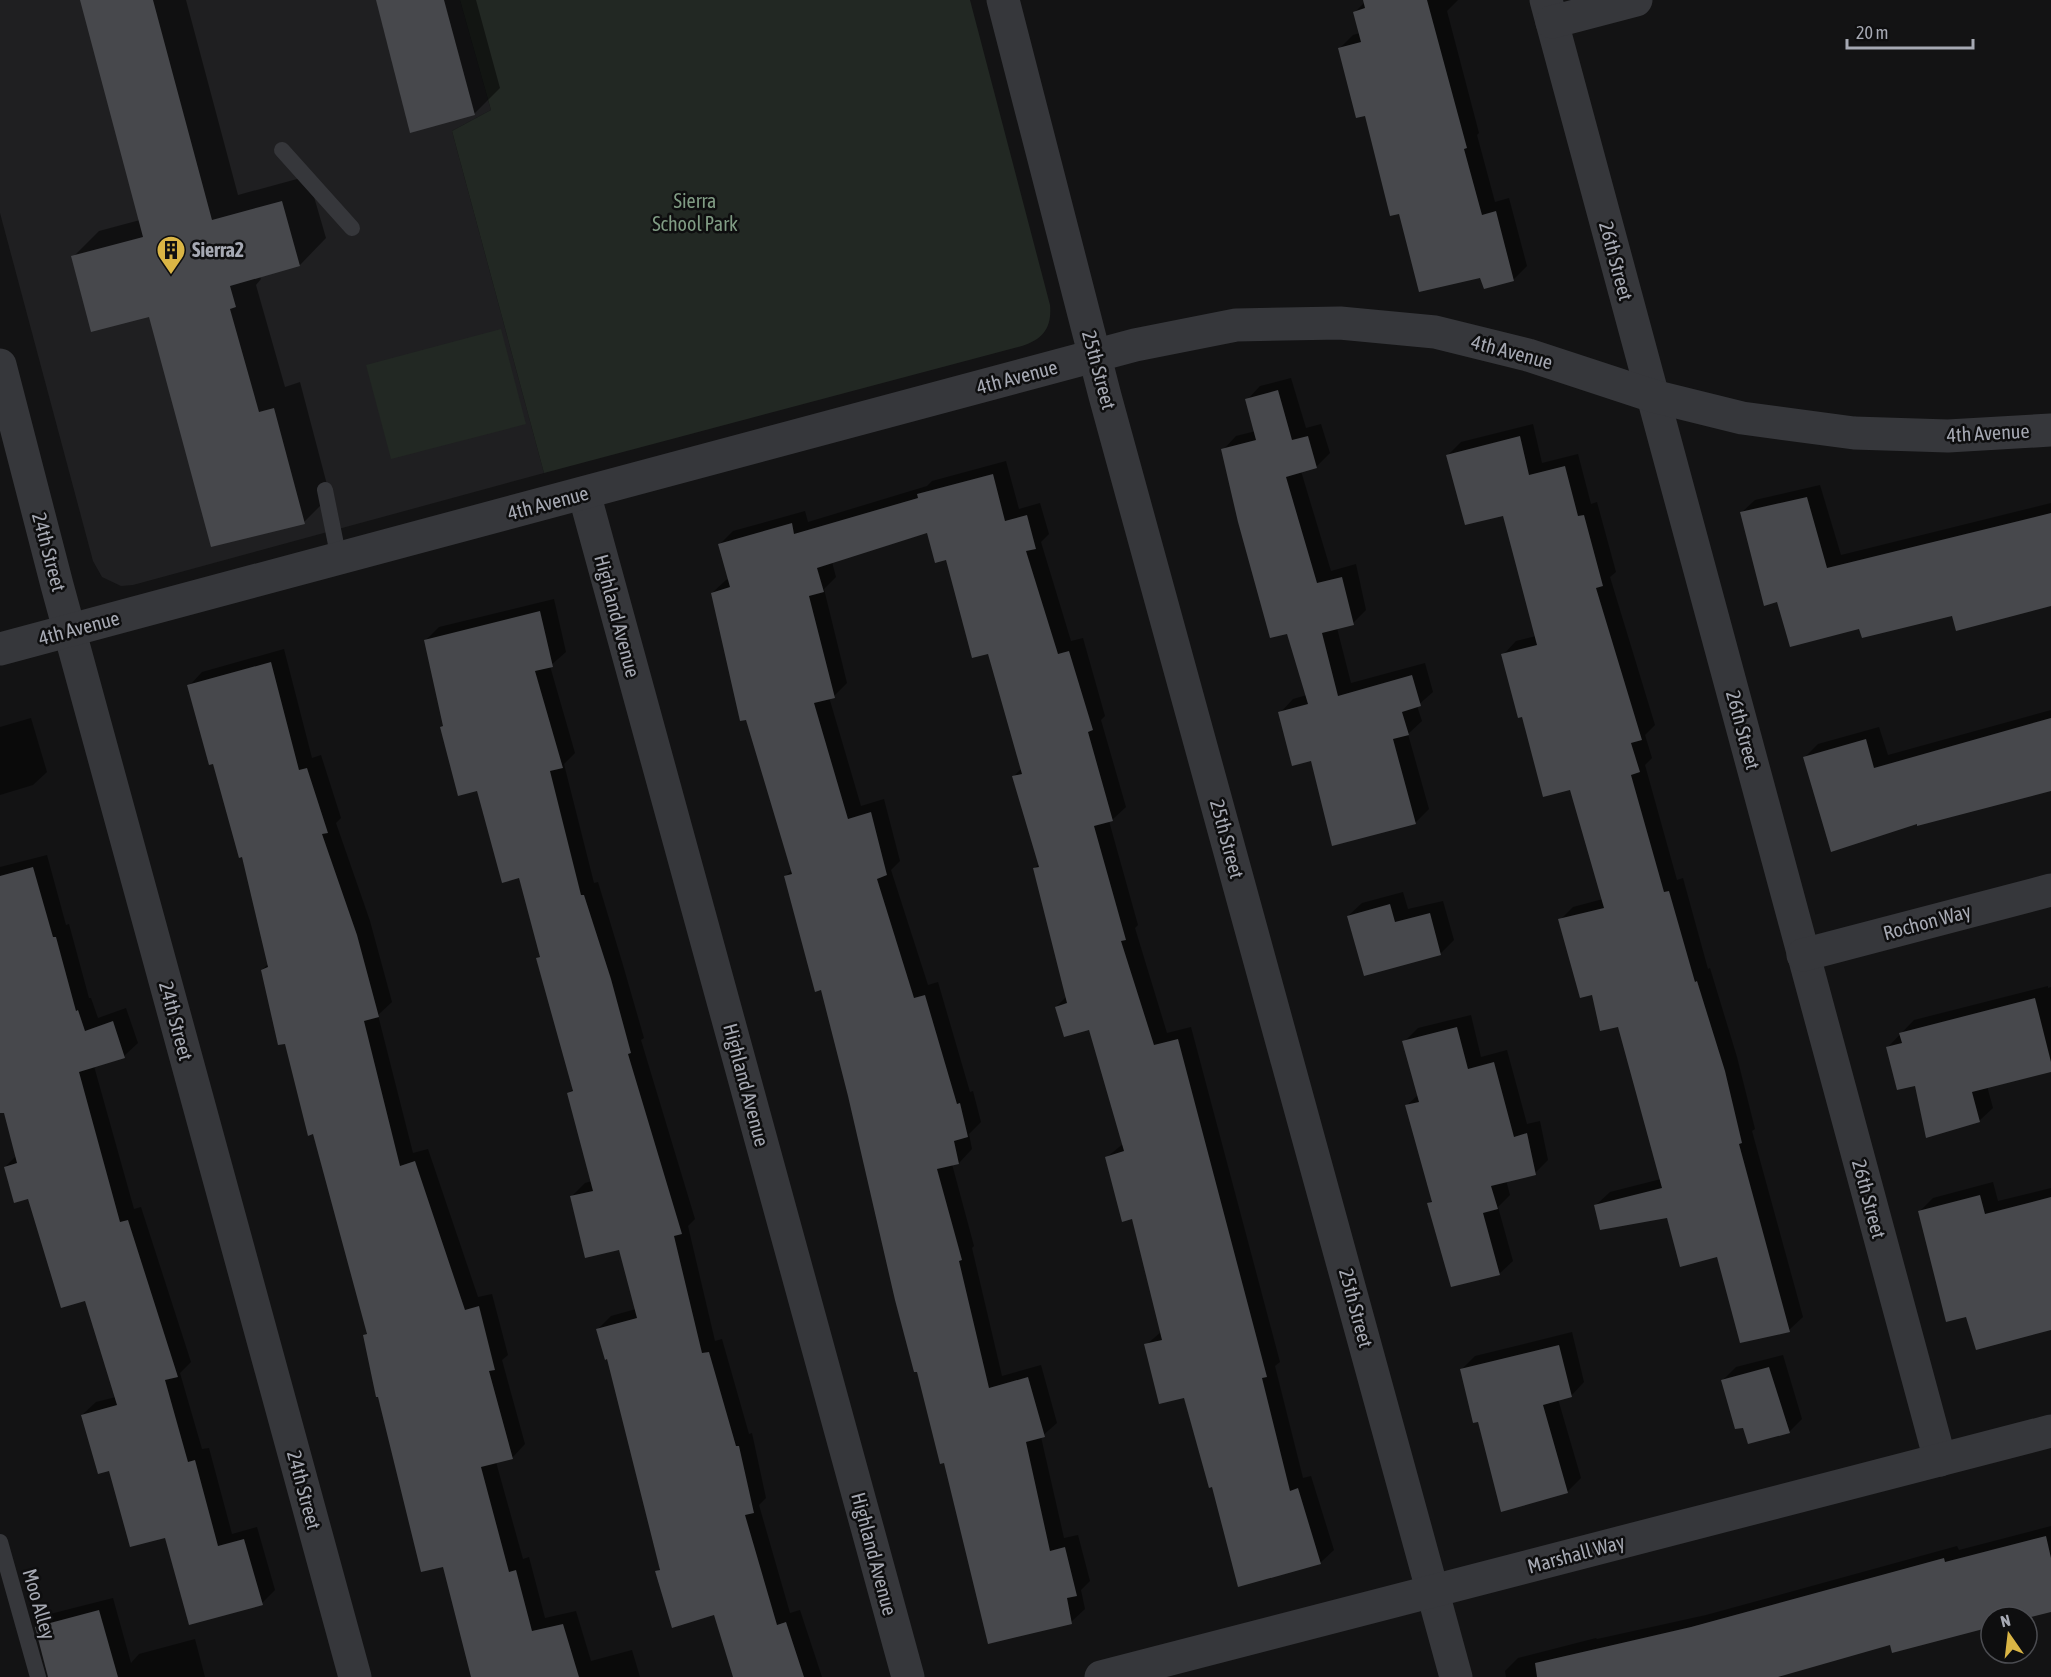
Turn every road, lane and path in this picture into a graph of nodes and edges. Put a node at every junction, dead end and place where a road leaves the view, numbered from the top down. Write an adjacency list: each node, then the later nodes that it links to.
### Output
1 (1003, 0): 6 (street, 25th Street)
2 (1636, 0): 3 (street)
3 (1549, 11): 8 (street, 26th Street)
4 (282, 150): 5 (lane)
5 (352, 228)
6 (1095, 356): 8 (street, 4th Avenue); 11 (street, 4th Avenue); 20 (street, 25th Street)
7 (0, 365): 13 (street, 24th Street)
8 (1653, 396): 9 (street, 4th Avenue); 16 (street, 26th Street)
9 (2051, 430)
10 (325, 490): 12 (lane)
11 (584, 493): 12 (street, 4th Avenue); 23 (street, Highland Avenue)
12 (339, 559): 13 (street, 4th Avenue)
13 (70, 631): 14 (street, 4th Avenue); 22 (street, 24th Street)
14 (0, 650)
15 (2051, 890): 16 (street, Rochon Way)
16 (1803, 955): 18 (street, 26th Street)
17 (2051, 1431): 18 (street, Marshall Way)
18 (1940, 1460): 20 (street, Marshall Way)
19 (0, 1542): 21 (lane, Moo Alley)
20 (1434, 1591): 24 (street, Marshall Way); 25 (street, 25th Street)
21 (38, 1677)
22 (355, 1677)
23 (908, 1677)
24 (1101, 1677)
25 (1456, 1677)

